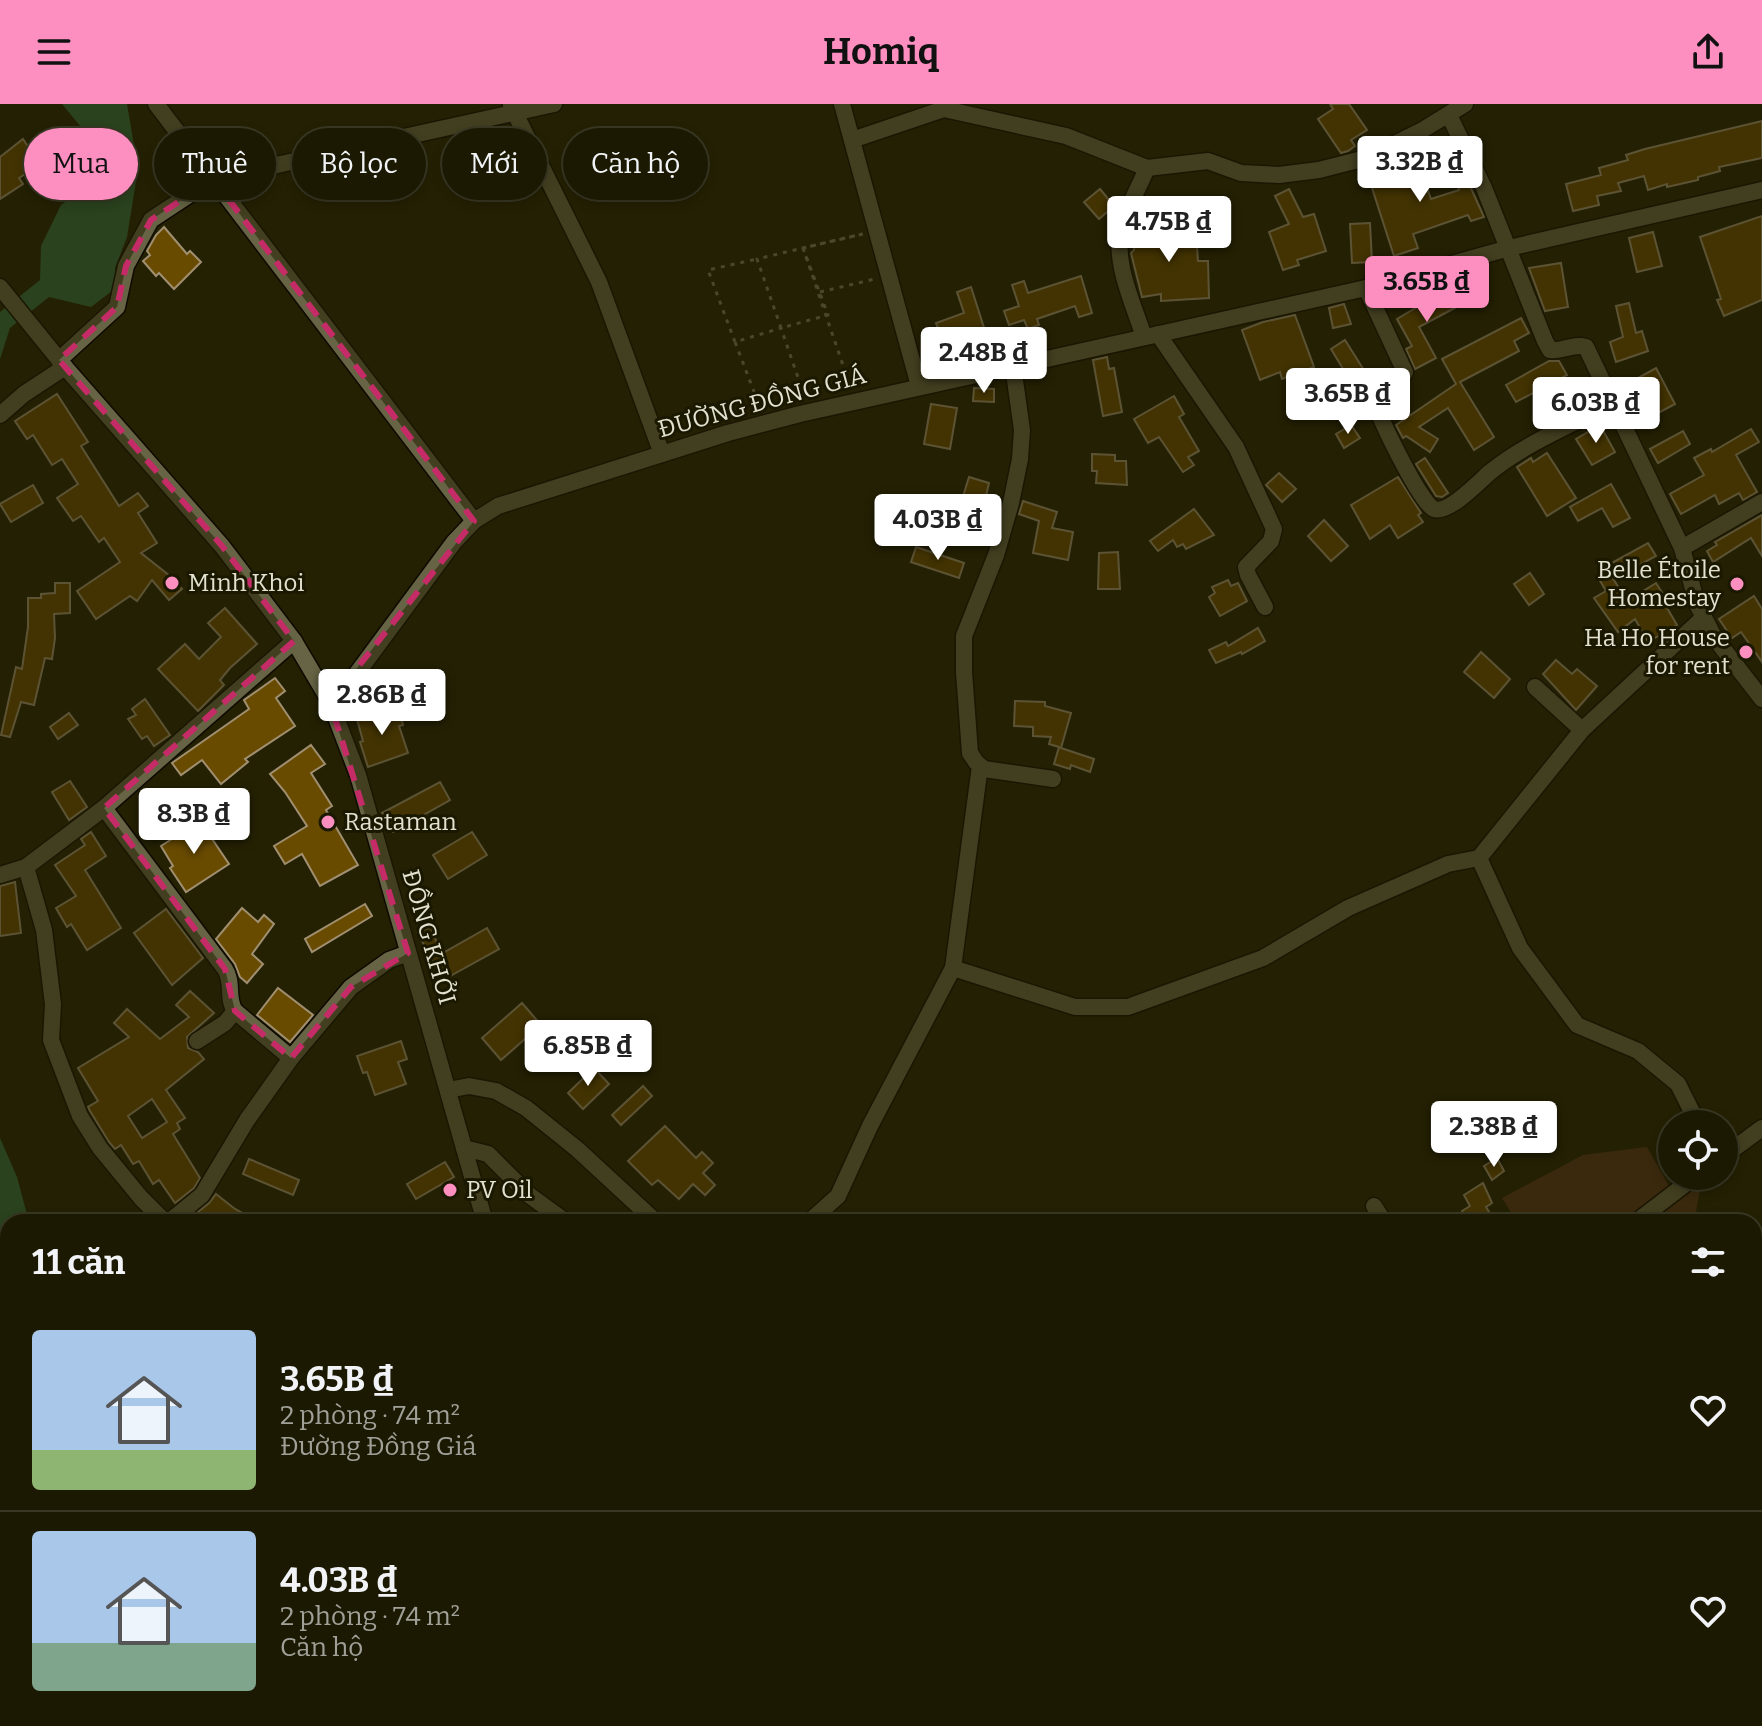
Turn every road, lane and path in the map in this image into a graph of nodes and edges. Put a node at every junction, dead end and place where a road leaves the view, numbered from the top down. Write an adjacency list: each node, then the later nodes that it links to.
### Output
1 (156, 104): 7 (street)
2 (554, 104): 5 (street)
3 (842, 104): 8 (street)
4 (1465, 104): 6 (street)
5 (513, 108): 9 (street); 33 (street)
6 (1449, 115): 10 (street); 15 (street)
7 (174, 128)
8 (852, 140): 10 (street); 28 (street)
9 (276, 164)
10 (1147, 168): 23 (street)
11 (1762, 190): 15 (street, ĐƯỜNG ĐỒNG GIÁ)
12 (181, 200): 25 (street)
13 (229, 200): 35 (street)
14 (803, 248): 16 (path); 20 (path); 21 (path)
15 (1509, 248): 19 (street, ĐƯỜNG ĐỒNG GIÁ); 31 (street)
16 (757, 259): 22 (path); 24 (path)
17 (882, 277): 20 (path)
18 (1, 288): 25 (street, ĐỒNG KHỞI)
19 (1366, 288): 23 (street, ĐƯỜNG ĐỒNG GIÁ); 31 (street)
20 (820, 292): 21 (path)
21 (828, 315): 22 (path); 27 (path)
22 (781, 328): 24 (path); 29 (path)
23 (1151, 336): 26 (street, ĐƯỜNG ĐỒNG GIÁ); 37 (street)
24 (735, 342): 30 (path)
25 (62, 364): 32 (street); 39 (street, ĐỒNG KHỞI)
26 (1013, 366): 28 (street, ĐƯỜNG ĐỒNG GIÁ); 44 (street)
27 (849, 383)
28 (919, 386): 33 (street, ĐƯỜNG ĐỒNG GIÁ)
29 (803, 392)
30 (758, 402)
31 (1611, 404): 36 (street)
32 (0, 415)
33 (662, 454): 35 (street, ĐƯỜNG ĐỒNG GIÁ)
34 (1762, 502): 36 (street)
35 (474, 521): 42 (street, ĐƯỜNG ĐỒNG GIÁ)
36 (1682, 548): 38 (street)
37 (1265, 607)
38 (1704, 617): 41 (street); 43 (street)
39 (294, 641): 42 (street, ĐỒNG KHỞI); 46 (street)
40 (1535, 687): 43 (street)
41 (1762, 699)
42 (330, 702): 50 (street, ĐỒNG KHỞI)
43 (1582, 730): 47 (street)
44 (980, 766): 45 (street); 51 (street)
45 (1053, 779)
46 (104, 808): 48 (street); 52 (street)
47 (1479, 858): 51 (street); 56 (street)
48 (26, 867): 49 (street); 62 (street)
49 (0, 875)
50 (408, 953): 54 (street); 55 (street, ĐỒNG KHỞI)
51 (953, 968): 67 (street)
52 (235, 1011): 53 (street); 54 (street)
53 (197, 1041)
54 (291, 1058): 63 (street)
55 (448, 1090): 59 (street, ĐỒNG KHỞI); 66 (street)
56 (1691, 1110)
57 (1762, 1128): 58 (street)
58 (1738, 1142)
59 (464, 1148): 64 (street, ĐỒNG KHỞI); 65 (street)
60 (1678, 1190): 69 (street)
61 (1374, 1206): 68 (street)
62 (158, 1214)
63 (177, 1214)
64 (483, 1214)
65 (555, 1214)
66 (647, 1214)
67 (818, 1214)
68 (1379, 1214)
69 (1646, 1214)

